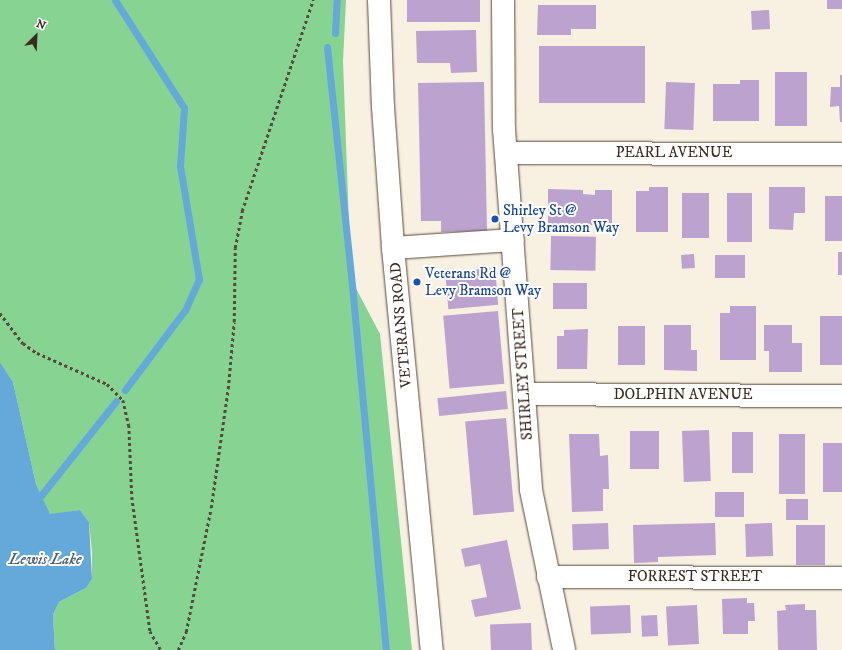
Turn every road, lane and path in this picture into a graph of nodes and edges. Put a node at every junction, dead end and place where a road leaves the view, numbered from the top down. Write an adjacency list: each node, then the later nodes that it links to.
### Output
1 (313, 0): 14 (path)
2 (379, 0): 7 (street, VETERANS ROAD)
3 (503, 0): 4 (street, SHIRLEY STREET)
4 (506, 152): 5 (street, PEARL AVENUE); 6 (street, SHIRLEY STREET)
5 (842, 154)
6 (512, 240): 7 (street); 9 (street, SHIRLEY STREET)
7 (393, 248): 15 (street, VETERANS ROAD)
8 (0, 313): 13 (path)
9 (524, 394): 10 (street, DOLPHIN AVENUE); 11 (street, SHIRLEY STREET)
10 (842, 396)
11 (548, 577): 12 (street, FORREST STREET); 16 (street, SHIRLEY STREET)
12 (842, 578)
13 (161, 650)
14 (178, 650)
15 (432, 650)
16 (564, 650)

